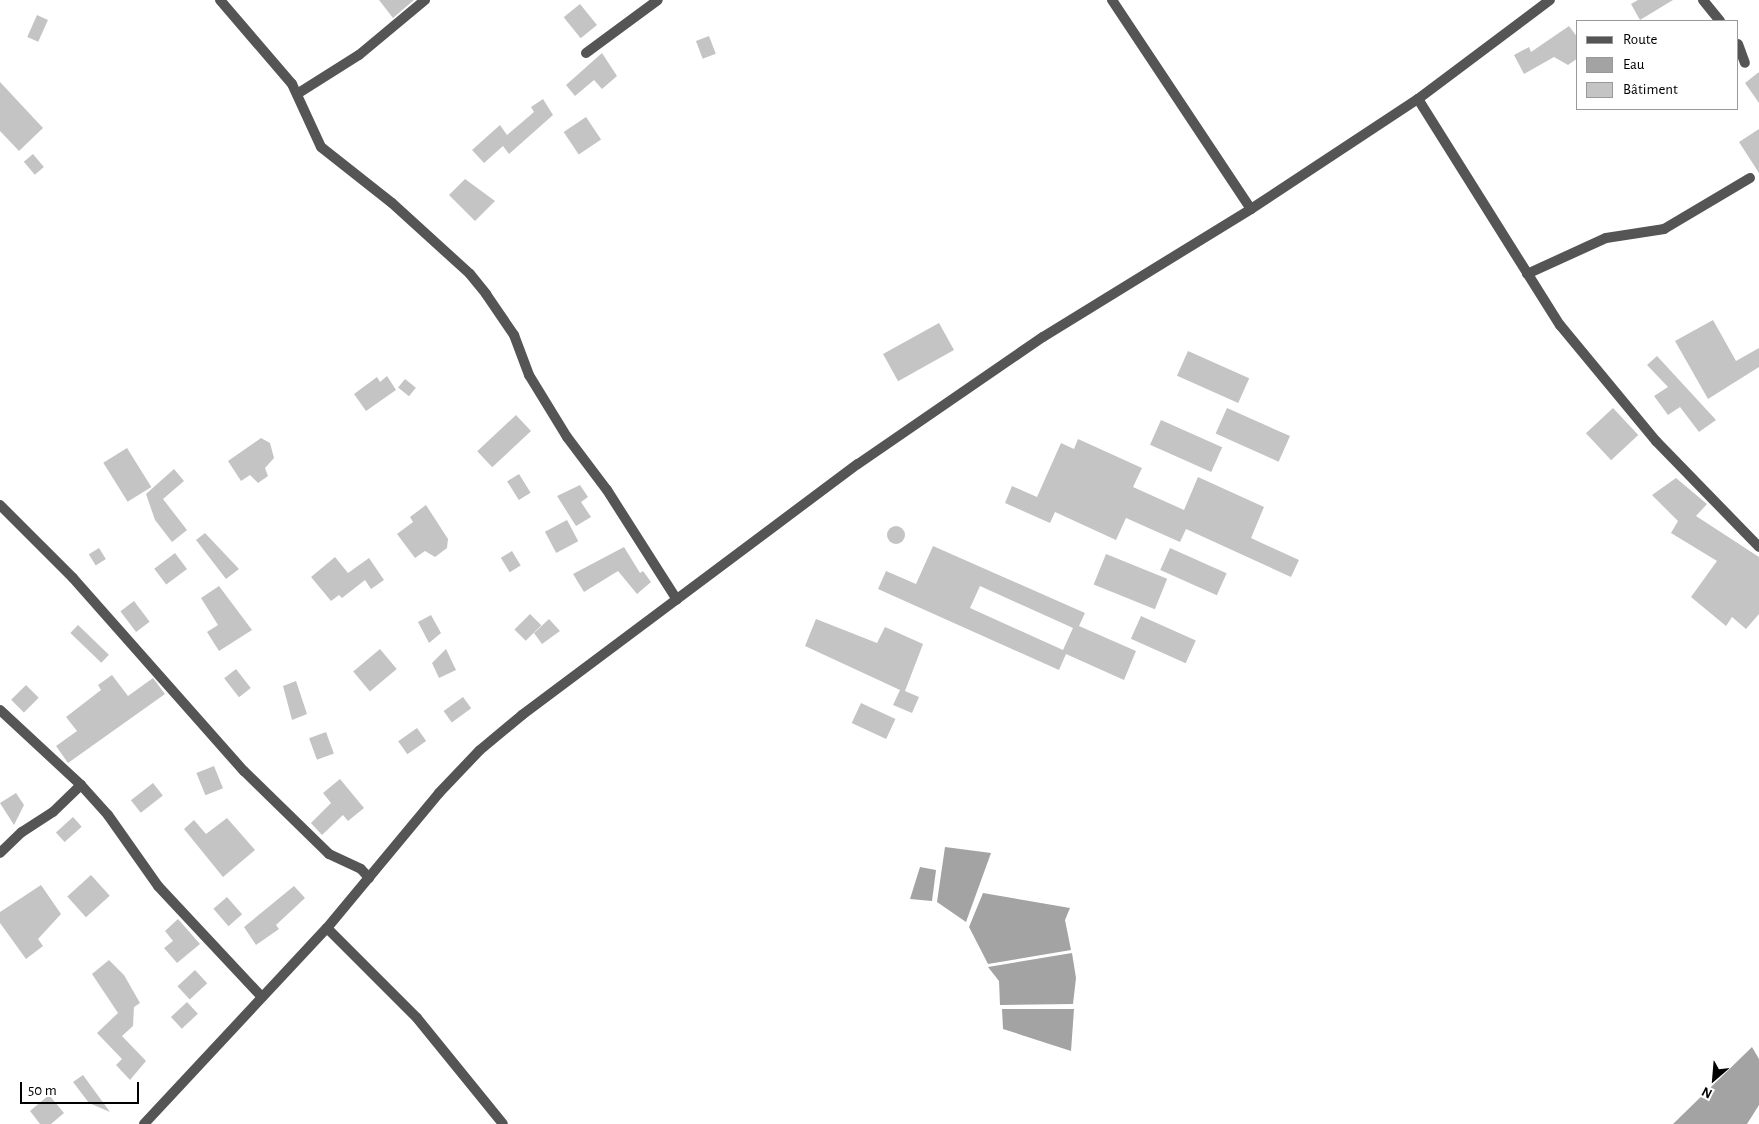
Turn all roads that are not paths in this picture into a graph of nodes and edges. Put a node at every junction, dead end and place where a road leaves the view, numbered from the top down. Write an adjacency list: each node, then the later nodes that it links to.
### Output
1 (220, 0): 11 (street)
2 (425, 0): 11 (street)
3 (658, 0): 9 (street)
4 (1112, 0): 14 (street)
5 (1550, 0): 12 (street)
6 (1703, 0): 7 (street)
7 (1719, 20)
8 (1739, 47): 10 (street)
9 (586, 53)
10 (1745, 63)
11 (297, 94): 18 (street)
12 (1418, 99): 14 (street); 15 (street)
13 (1750, 178): 15 (street)
14 (1251, 209): 18 (street)
15 (1527, 274): 17 (street)
16 (0, 505): 22 (street)
17 (1759, 547)
18 (677, 600): 22 (street)
19 (0, 710): 20 (street)
20 (80, 785): 21 (street); 24 (street)
21 (0, 853)
22 (369, 878): 23 (street)
23 (327, 928): 24 (street); 26 (street)
24 (262, 997): 25 (street)
25 (145, 1123)
26 (503, 1124)

